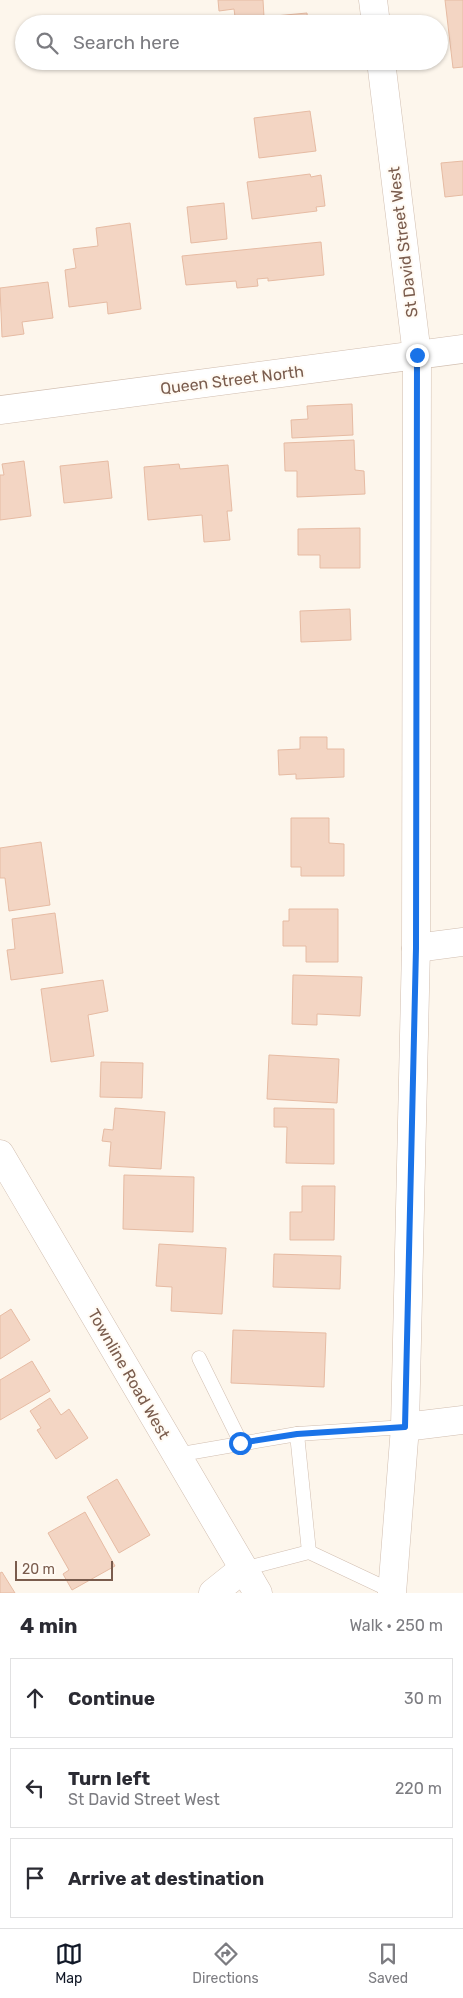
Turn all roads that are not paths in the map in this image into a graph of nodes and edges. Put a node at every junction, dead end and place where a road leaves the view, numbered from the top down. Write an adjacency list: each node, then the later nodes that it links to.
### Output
1 (373, 0): 2 (street)
2 (375, 15)
3 (382, 70): 5 (street, St David Street West)
4 (463, 349): 5 (street, Queen Street North)
5 (417, 355): 6 (street, Queen Street North); 8 (street, St David Street West)
6 (0, 410)
7 (463, 942): 8 (street)
8 (416, 948): 12 (street, St David Street West)
9 (0, 1154): 15 (street, Townline Road West)
10 (199, 1358): 14 (lane)
11 (463, 1420): 12 (street)
12 (405, 1427): 13 (lane); 18 (street, St David Street West)
13 (297, 1434): 14 (lane); 16 (lane)
14 (240, 1443): 15 (lane)
15 (176, 1454): 17 (street, Townline Road West)
16 (309, 1552): 17 (lane); 18 (lane)
17 (243, 1569): 19 (street); 20 (street, Townline Road West)
18 (392, 1592)
19 (213, 1593)
20 (258, 1593)

